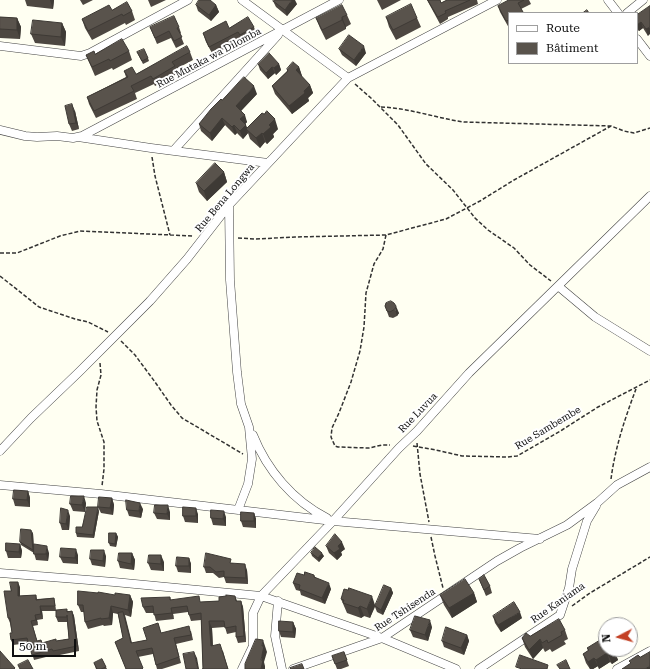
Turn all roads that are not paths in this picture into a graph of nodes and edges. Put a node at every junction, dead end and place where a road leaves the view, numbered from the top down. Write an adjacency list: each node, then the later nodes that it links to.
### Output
1 (188, 0): 11 (street)
2 (242, 0): 9 (street)
3 (339, 0): 9 (street, Rue Mutaka wa Dilomba)
4 (497, 0): 13 (street, Rue Bena Longwa)
5 (608, 0): 7 (street)
6 (643, 0): 8 (street)
7 (617, 12)
8 (628, 12)
9 (283, 30): 13 (street); 15 (street, Rue Mutaka wa Dilomba); 16 (street)
10 (638, 40): 12 (street)
11 (0, 46)
12 (650, 56)
13 (348, 78): 17 (street, Rue Bena Longwa)
14 (0, 130): 15 (street)
15 (77, 137): 16 (street)
16 (174, 150): 17 (street)
17 (268, 163): 19 (street, Rue Bena Longwa)
18 (650, 196): 20 (street, Rue Luvua)
19 (229, 206): 22 (street); 23 (street, Rue Bena Longwa)
20 (558, 286): 21 (street); 28 (street, Rue Luvua)
21 (650, 351)
22 (249, 427): 27 (street); 28 (street)
23 (0, 450)
24 (650, 467): 26 (street)
25 (0, 485): 27 (street)
26 (597, 503): 29 (street, Rue Tshisenda); 39 (street, Rue Kaniama)
27 (238, 510): 28 (street)
28 (332, 521): 29 (street); 31 (street, Rue Luvua)
29 (540, 539): 33 (street, Rue Tshisenda)
30 (0, 573): 31 (street)
31 (261, 596): 32 (street); 35 (street, Rue Luvua)
32 (278, 601): 33 (street); 36 (street)
33 (382, 638): 37 (street, Rue Tshisenda); 38 (street)
34 (650, 651): 40 (street)
35 (242, 669)
36 (282, 669)
37 (293, 669)
38 (456, 669)
39 (479, 669)
40 (617, 669)

